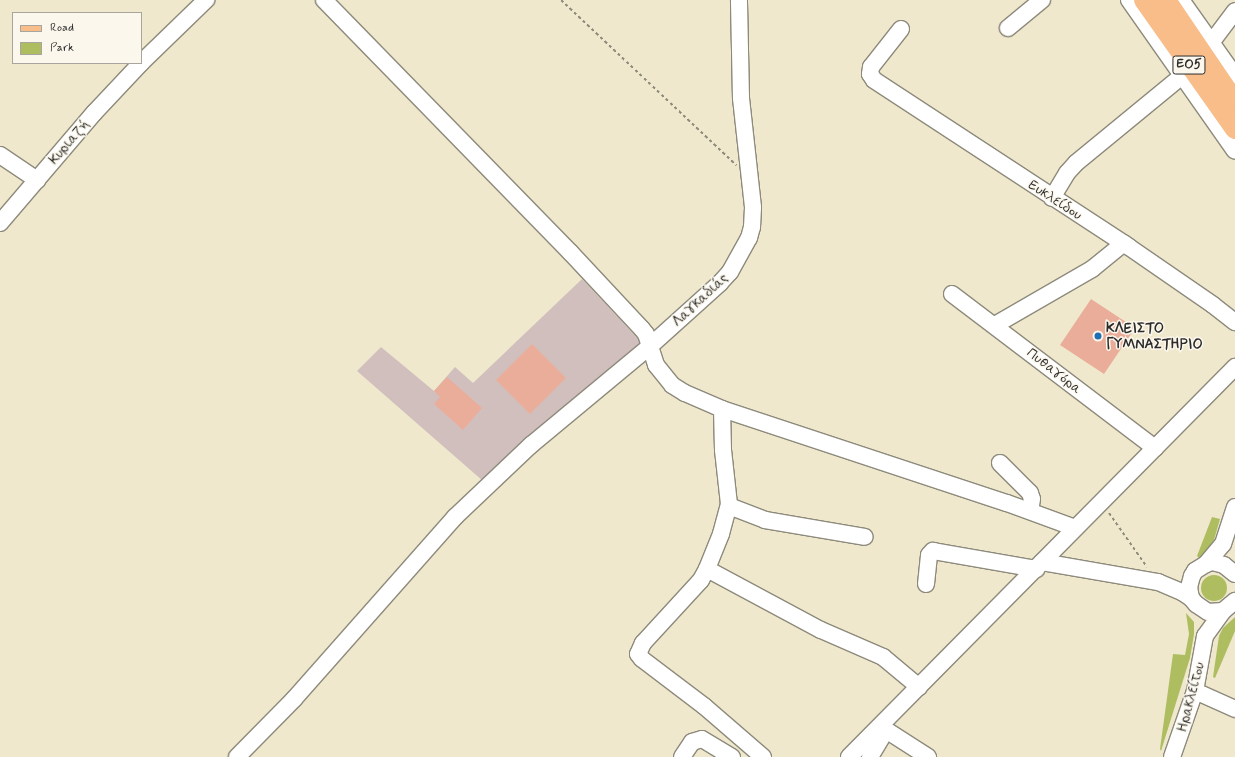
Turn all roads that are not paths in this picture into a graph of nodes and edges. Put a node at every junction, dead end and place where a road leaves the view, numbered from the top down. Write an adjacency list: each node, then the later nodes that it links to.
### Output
1 (206, 0): 13 (street, Κυριαζή)
2 (324, 0): 28 (street)
3 (739, 0): 28 (street, Λαγκαδιάς)
4 (1042, 0): 10 (street)
5 (1129, 0): 15 (street)
6 (1144, 0): 18 (main road, ΕΟ5)
7 (1166, 0): 17 (main road, ΕΟ5)
8 (1181, 0): 12 (street)
9 (1235, 11): 12 (street)
10 (1008, 28)
11 (900, 29): 22 (street, Ευκλείδου)
12 (1211, 43): 16 (street)
13 (142, 62)
14 (140, 64): 21 (street, Κυριαζή)
15 (1183, 75): 19 (street); 22 (street)
16 (1235, 76)
17 (1235, 102)
18 (1235, 129)
19 (1235, 151)
20 (0, 155): 21 (street)
21 (37, 180): 23 (street, Κυριαζή)
22 (1052, 198): 24 (street, Ευκλείδου)
23 (0, 223)
24 (1124, 243): 26 (street, Ευκλείδου); 27 (street)
25 (952, 294): 27 (street, Πυθαγόρα)
26 (1235, 322)
27 (995, 325): 31 (street, Πυθαγόρα)
28 (649, 346): 30 (street); 53 (street, Λαγκαδιάς)
29 (1235, 368): 31 (street)
30 (722, 409): 33 (street); 35 (street)
31 (1155, 448): 36 (street)
32 (1000, 463): 35 (street)
33 (729, 506): 38 (street); 41 (street)
34 (1235, 507): 37 (street)
35 (1030, 511): 36 (street)
36 (1075, 528): 40 (street)
37 (1228, 532): 39 (street); 42 (street)
38 (865, 537)
39 (1206, 564): 42 (street); 43 (street)
40 (1039, 565): 44 (street); 45 (street); 49 (street)
41 (707, 569): 49 (street); 56 (street)
42 (1232, 571)
43 (1192, 576): 44 (street); 46 (street)
44 (1158, 582): 46 (street)
45 (926, 584)
46 (1194, 601): 47 (street); 48 (street)
47 (1232, 603): 48 (street)
48 (1205, 636): 50 (street, Ηρακλείτου)
49 (919, 687): 52 (street)
50 (1195, 691): 51 (street); 60 (street, Ηρακλείτου)
51 (1235, 709)
52 (883, 728): 57 (street); 58 (street); 59 (street)
53 (237, 757)
54 (682, 757): 55 (street)
55 (732, 757)
56 (763, 757)
57 (849, 757)
58 (870, 757)
59 (928, 757)
60 (1172, 757)

